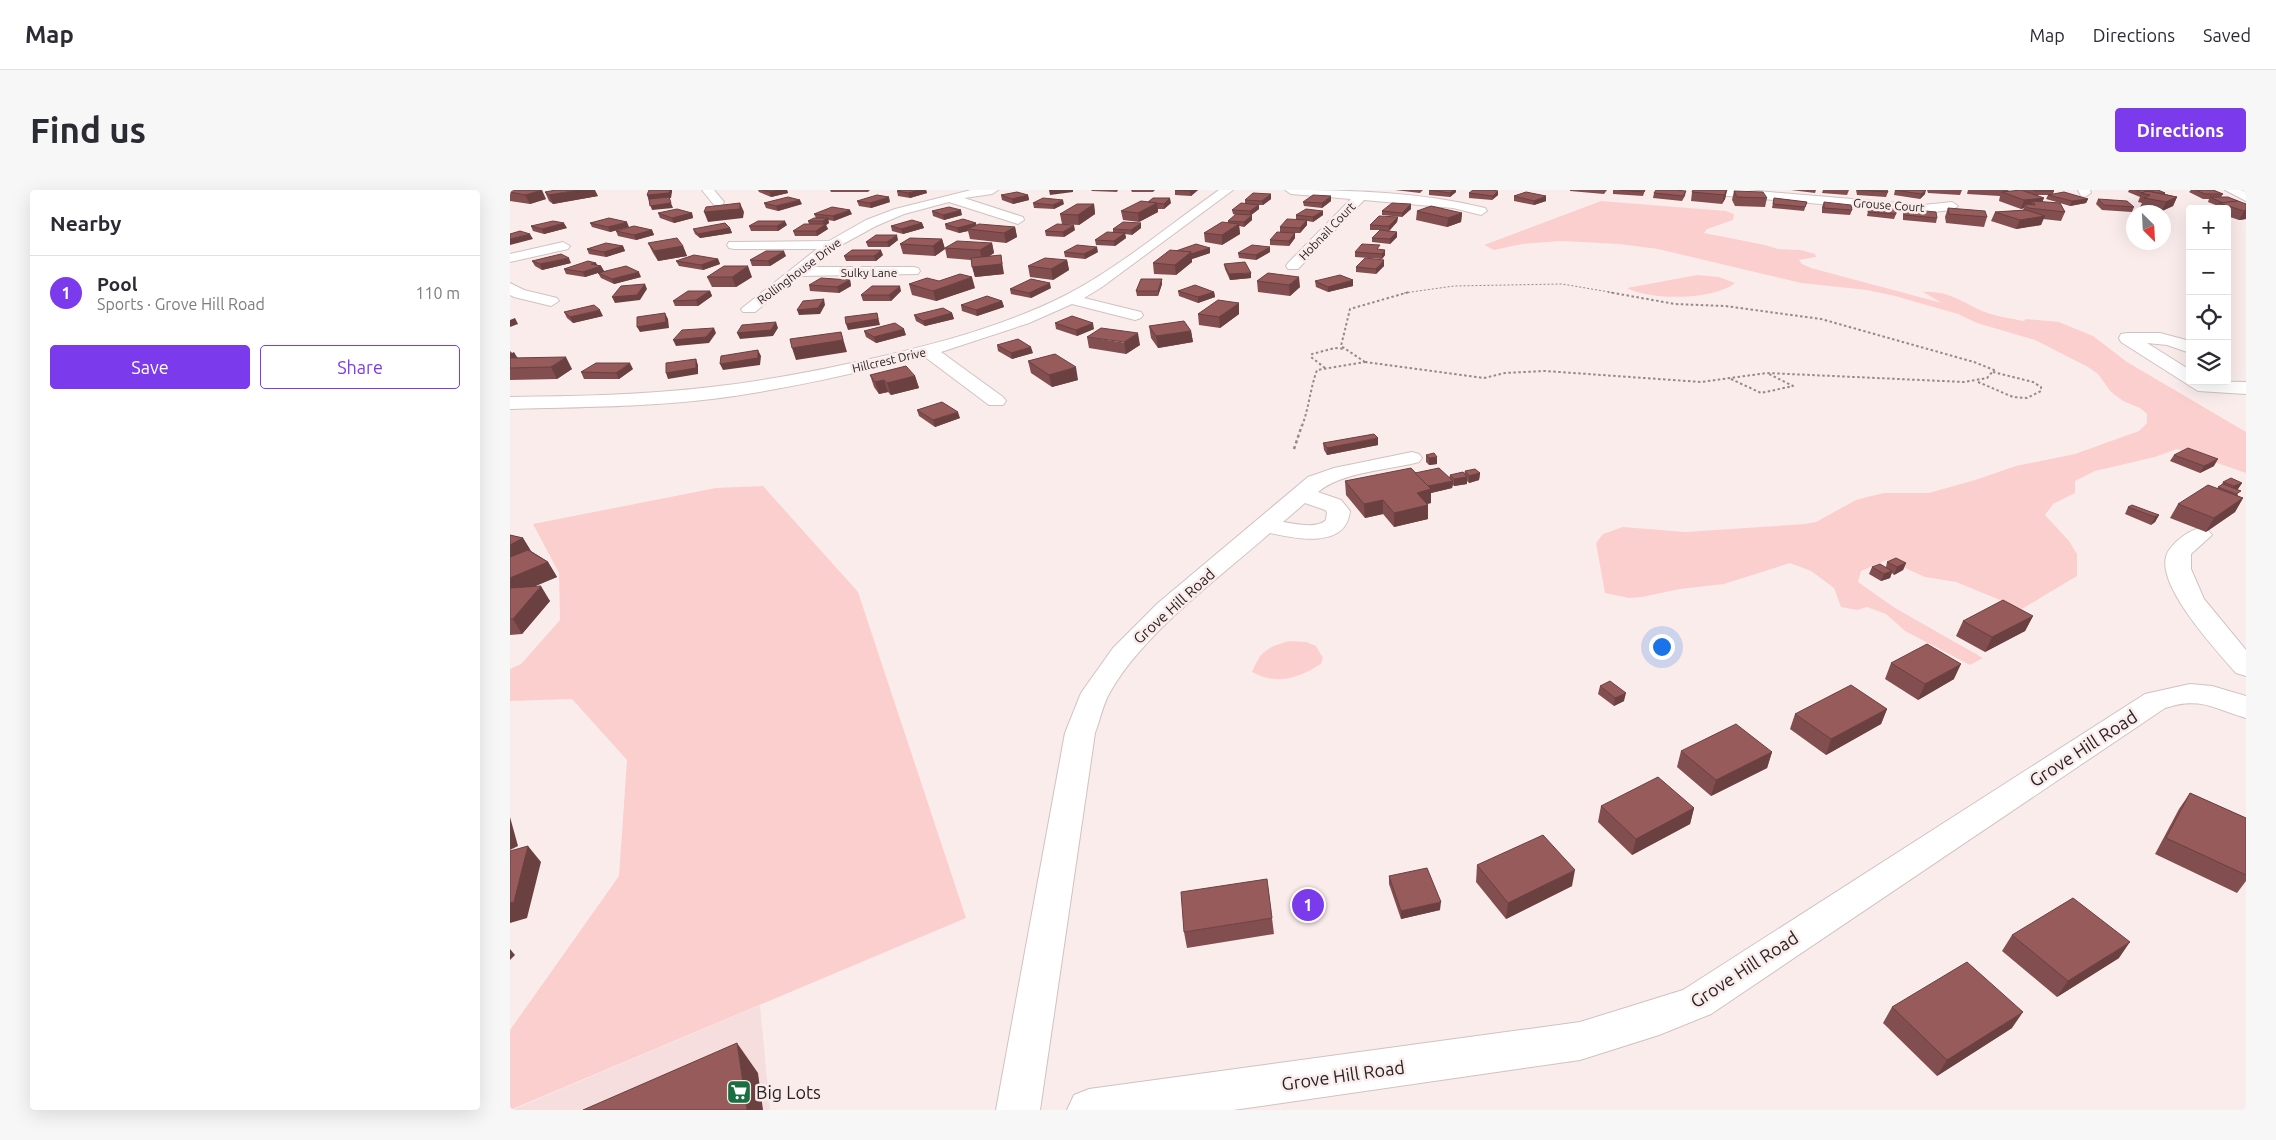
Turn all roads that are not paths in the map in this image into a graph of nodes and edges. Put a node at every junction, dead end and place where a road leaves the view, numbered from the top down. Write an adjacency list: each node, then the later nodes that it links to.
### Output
1 (708, 190): 10 (street)
2 (992, 190): 9 (street, Rollinghouse Drive)
3 (1227, 190): 22 (street, Hillcrest Drive)
4 (1291, 190): 7 (street)
5 (1706, 190): 11 (street, Grouse Court)
6 (2231, 190): 8 (street)
7 (1360, 197): 12 (street); 18 (street, Hobnail Court)
8 (2246, 197)
9 (952, 199): 13 (street); 15 (street, Rollinghouse Drive)
10 (718, 202)
11 (1952, 206)
12 (1481, 211)
13 (1018, 220)
14 (734, 245): 15 (street)
15 (831, 245): 19 (street, Rollinghouse Drive)
16 (563, 246): 17 (street)
17 (510, 258)
18 (1293, 266)
19 (795, 272): 20 (street, Sulky Lane); 24 (street, Rollinghouse Drive)
20 (913, 272)
21 (510, 288): 23 (street)
22 (1070, 299): 25 (street); 27 (street, Hillcrest Drive)
23 (551, 301)
24 (749, 309)
25 (1135, 315)
26 (2186, 346): 29 (street)
27 (928, 351): 35 (street); 36 (street, Hillcrest Drive)
28 (2186, 364): 29 (street)
29 (2169, 365): 31 (street)
30 (2231, 371): 32 (street)
31 (2186, 376)
32 (2246, 380)
33 (2202, 385): 34 (street)
34 (2246, 388)
35 (996, 401)
36 (510, 403)
37 (1412, 458): 38 (street, Grove Hill Road)
38 (1302, 494): 39 (street, Grove Hill Road); 39 (street)
39 (1267, 525): 43 (street, Grove Hill Road)
40 (2200, 535): 41 (street)
41 (2246, 668)
42 (2246, 708): 44 (street, Grove Hill Road)
43 (1018, 1110)
44 (1090, 1110)

